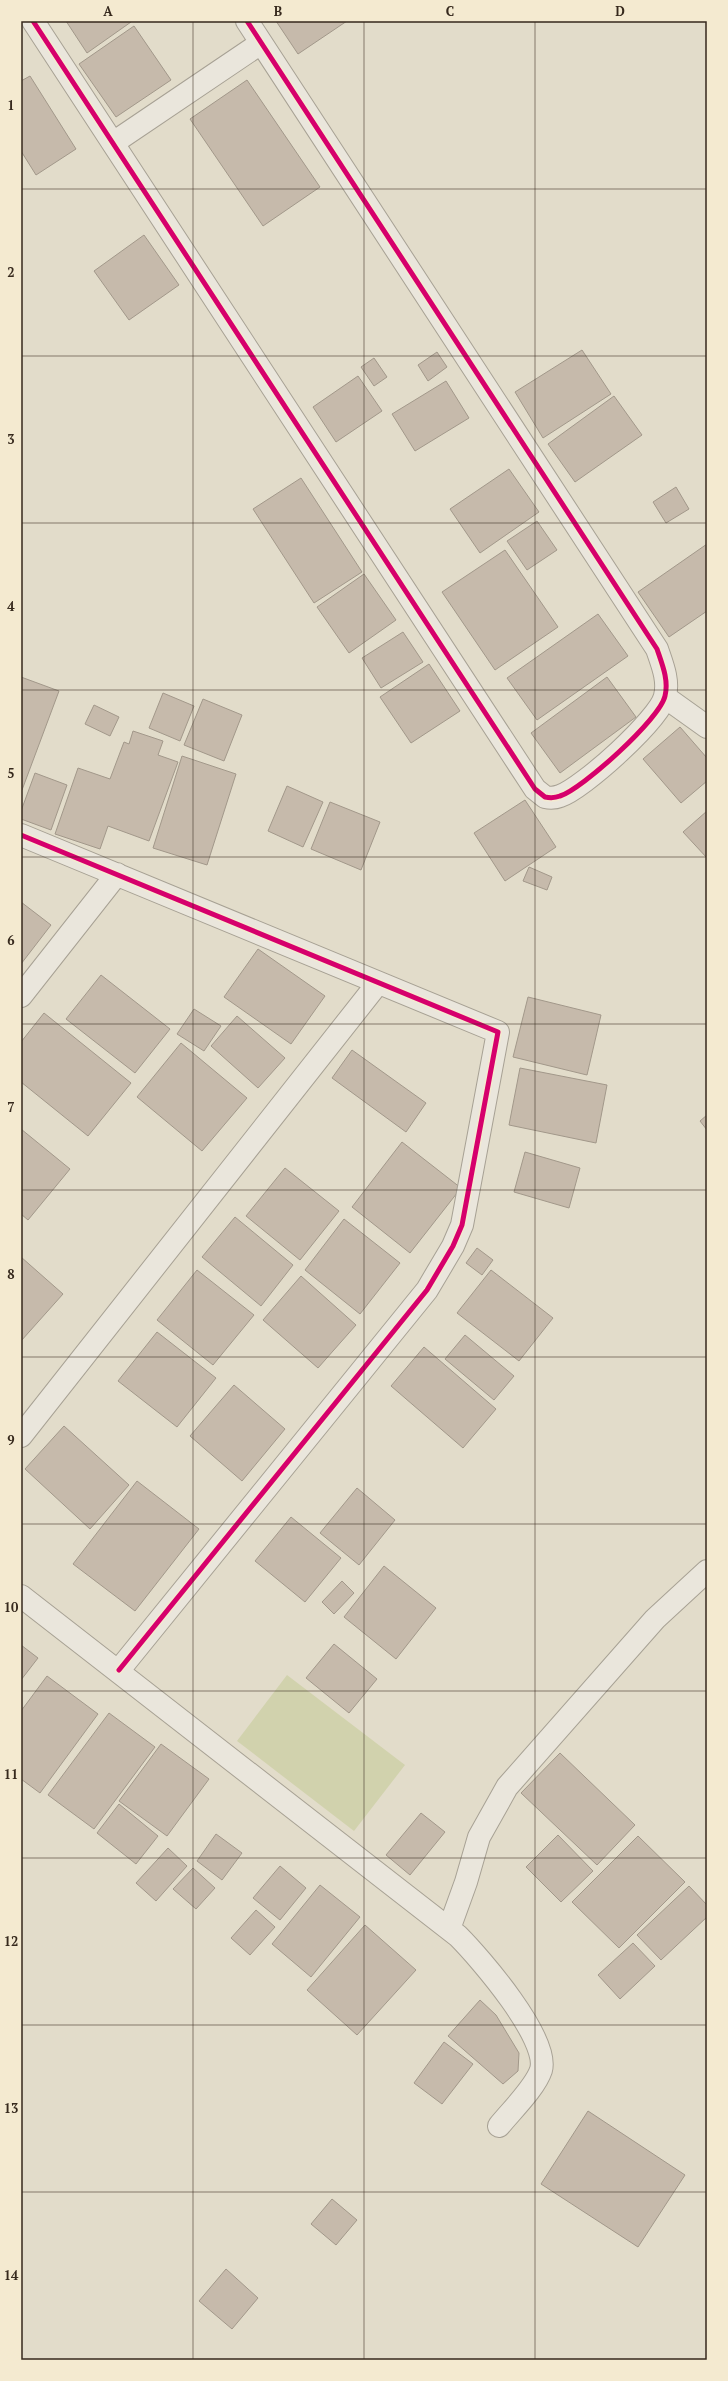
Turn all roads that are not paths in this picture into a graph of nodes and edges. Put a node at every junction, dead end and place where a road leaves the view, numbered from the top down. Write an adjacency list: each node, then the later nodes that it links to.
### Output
1 (33, 21): 4 (street)
2 (246, 21): 3 (street)
3 (261, 43): 4 (street); 5 (street)
4 (113, 143): 5 (street)
5 (665, 697): 6 (street)
6 (707, 727)
7 (21, 835): 8 (street)
8 (117, 874): 9 (street); 10 (street)
9 (378, 983): 11 (street); 14 (street)
10 (21, 996)
11 (21, 1436)
12 (707, 1571): 15 (street)
13 (21, 1596): 14 (street)
14 (119, 1670): 15 (street)
15 (449, 1929): 16 (street)
16 (498, 2126)

